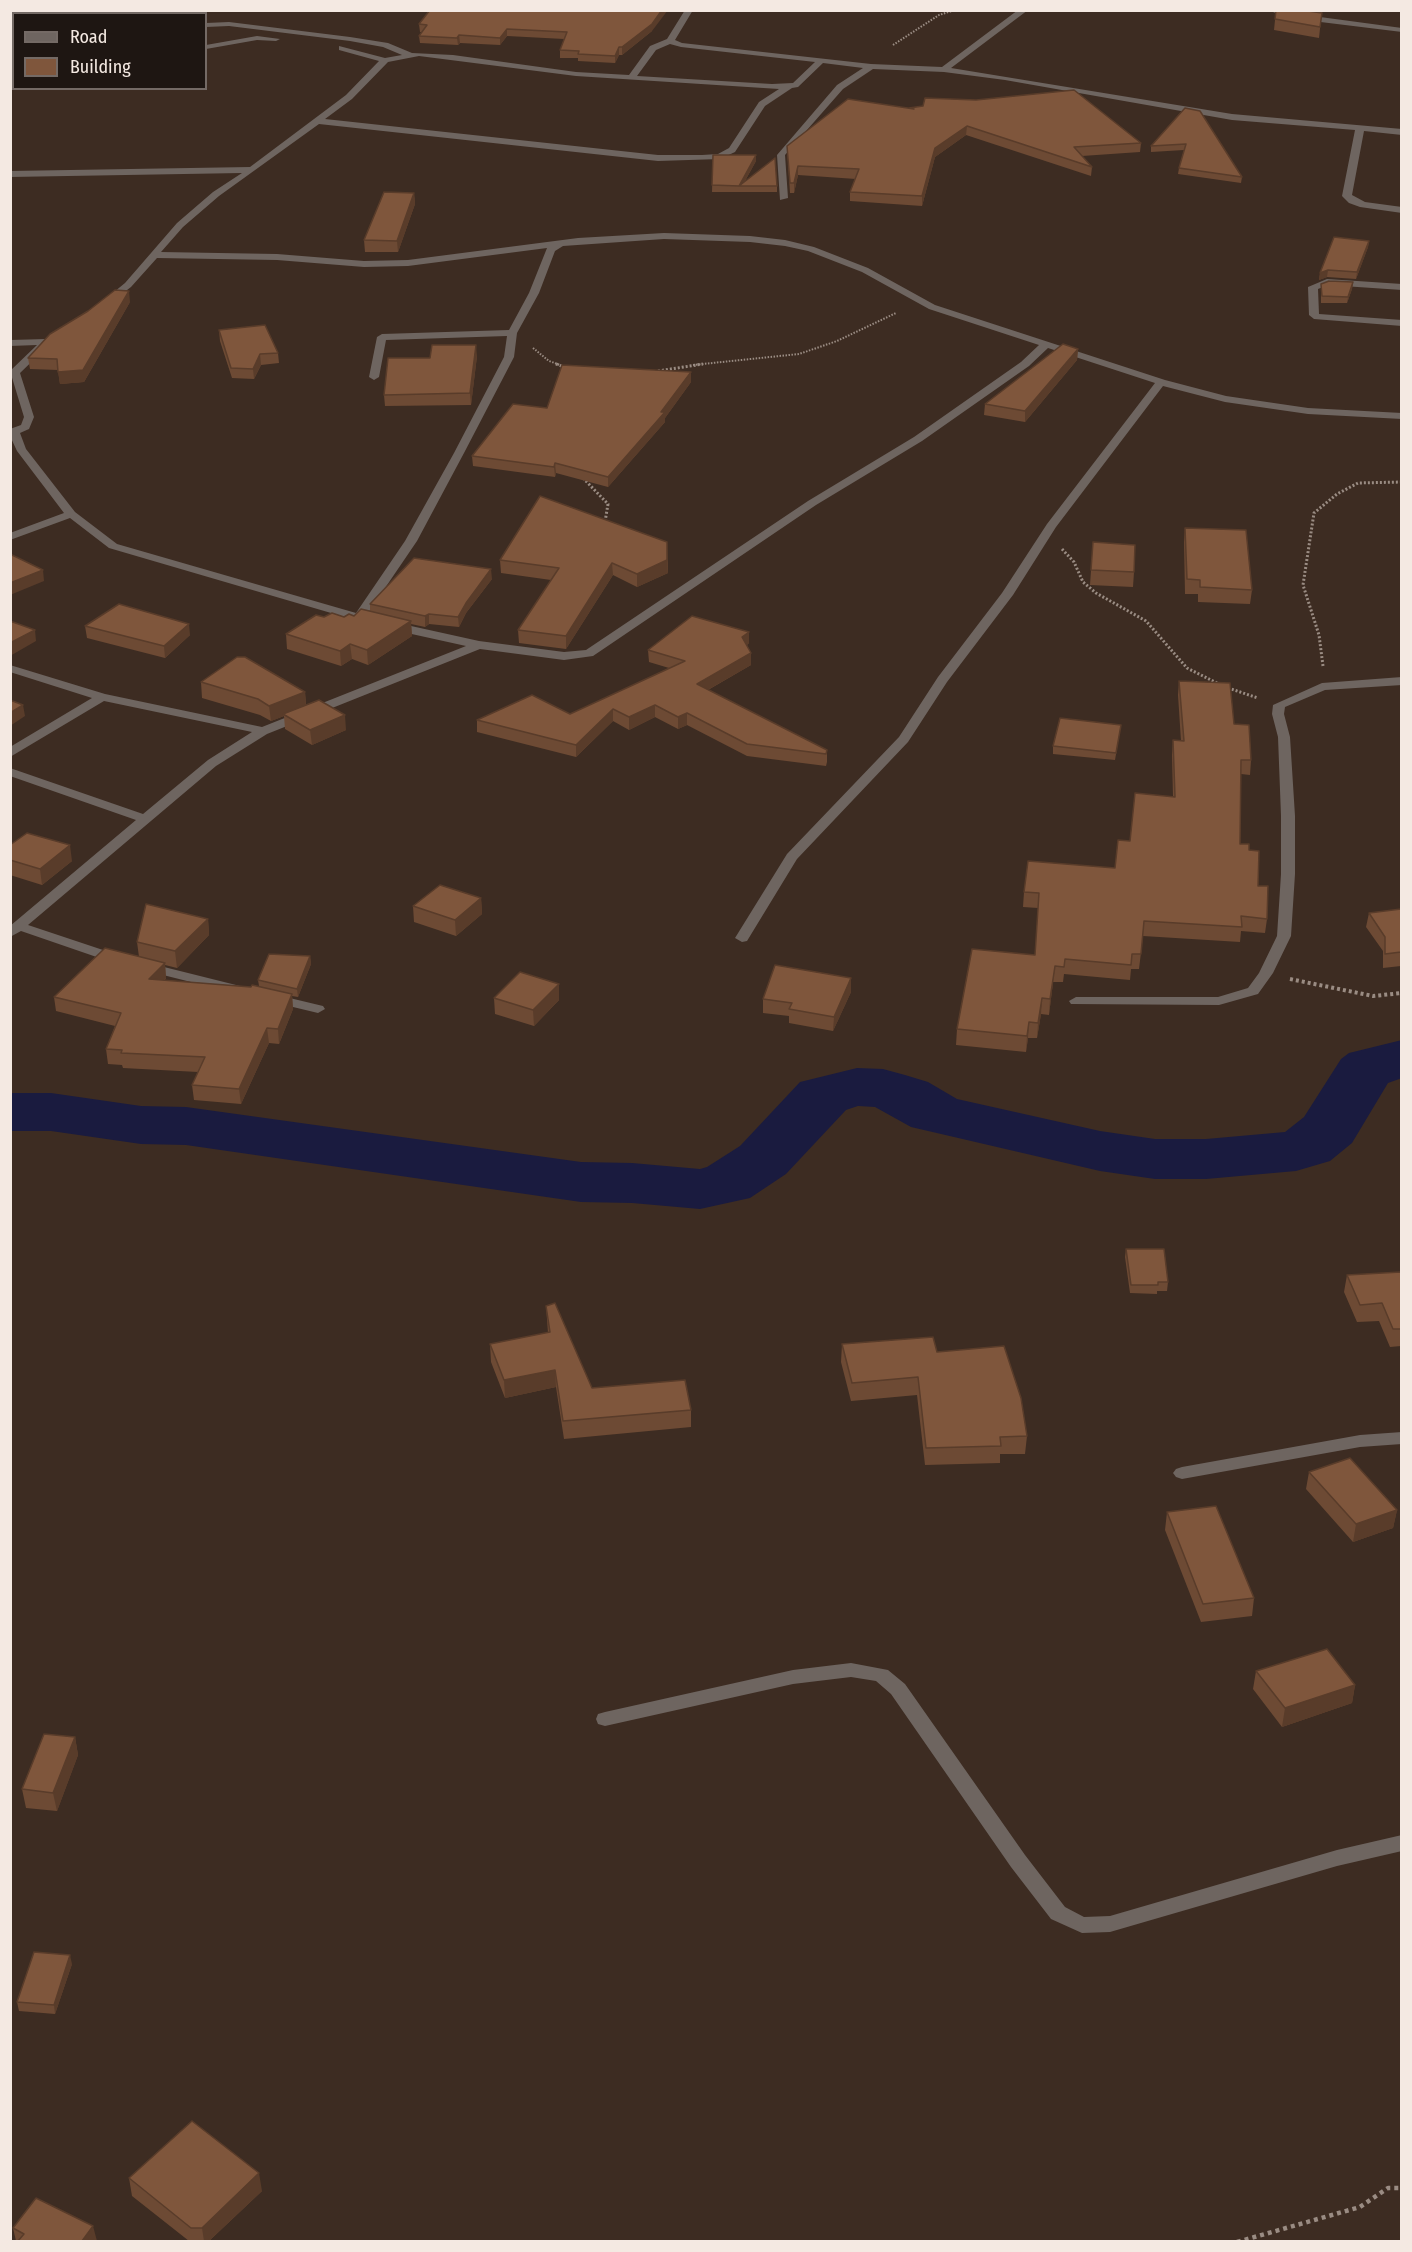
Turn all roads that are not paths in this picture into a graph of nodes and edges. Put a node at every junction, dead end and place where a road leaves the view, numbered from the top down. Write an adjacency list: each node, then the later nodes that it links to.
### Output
1 (689, 10): 6 (street)
2 (1024, 10): 12 (street)
3 (1272, 10): 5 (street)
4 (207, 25): 8 (street)
5 (1401, 30)
6 (670, 41): 10 (street); 13 (street)
7 (207, 47): 9 (street)
8 (410, 55): 9 (street); 13 (street)
9 (385, 60): 15 (street)
10 (820, 61): 11 (street); 14 (street)
11 (870, 66): 12 (street); 20 (street)
12 (944, 70): 16 (street)
13 (632, 77): 14 (street)
14 (788, 87): 15 (street)
15 (317, 121): 18 (street)
16 (1360, 129): 17 (street); 21 (street)
17 (1401, 132)
18 (252, 170): 19 (street); 23 (street)
19 (10, 174)
20 (783, 198)
21 (1401, 210)
22 (560, 244): 23 (street); 27 (street); 29 (street)
23 (154, 255): 25 (street)
24 (1401, 287): 26 (street)
25 (93, 313)
26 (1401, 323)
27 (512, 335): 30 (street); 36 (street)
28 (10, 343): 33 (street)
29 (1047, 344): 31 (street); 37 (street)
30 (374, 377)
31 (1161, 382): 32 (street); 46 (street)
32 (1401, 416)
33 (13, 433): 34 (street)
34 (71, 514): 35 (street); 36 (street)
35 (10, 537)
36 (359, 618): 37 (street)
37 (479, 645): 41 (street)
38 (12, 670): 40 (street)
39 (1401, 681): 47 (street)
40 (102, 697): 41 (street); 42 (street)
41 (263, 731): 44 (street)
42 (10, 753)
43 (10, 772): 44 (street)
44 (144, 819): 45 (street)
45 (15, 930): 48 (street)
46 (742, 938)
47 (1076, 1001)
48 (318, 1009)
49 (1401, 1438): 50 (street)
50 (1182, 1473)
51 (605, 1719): 52 (street)
52 (1401, 1843)

